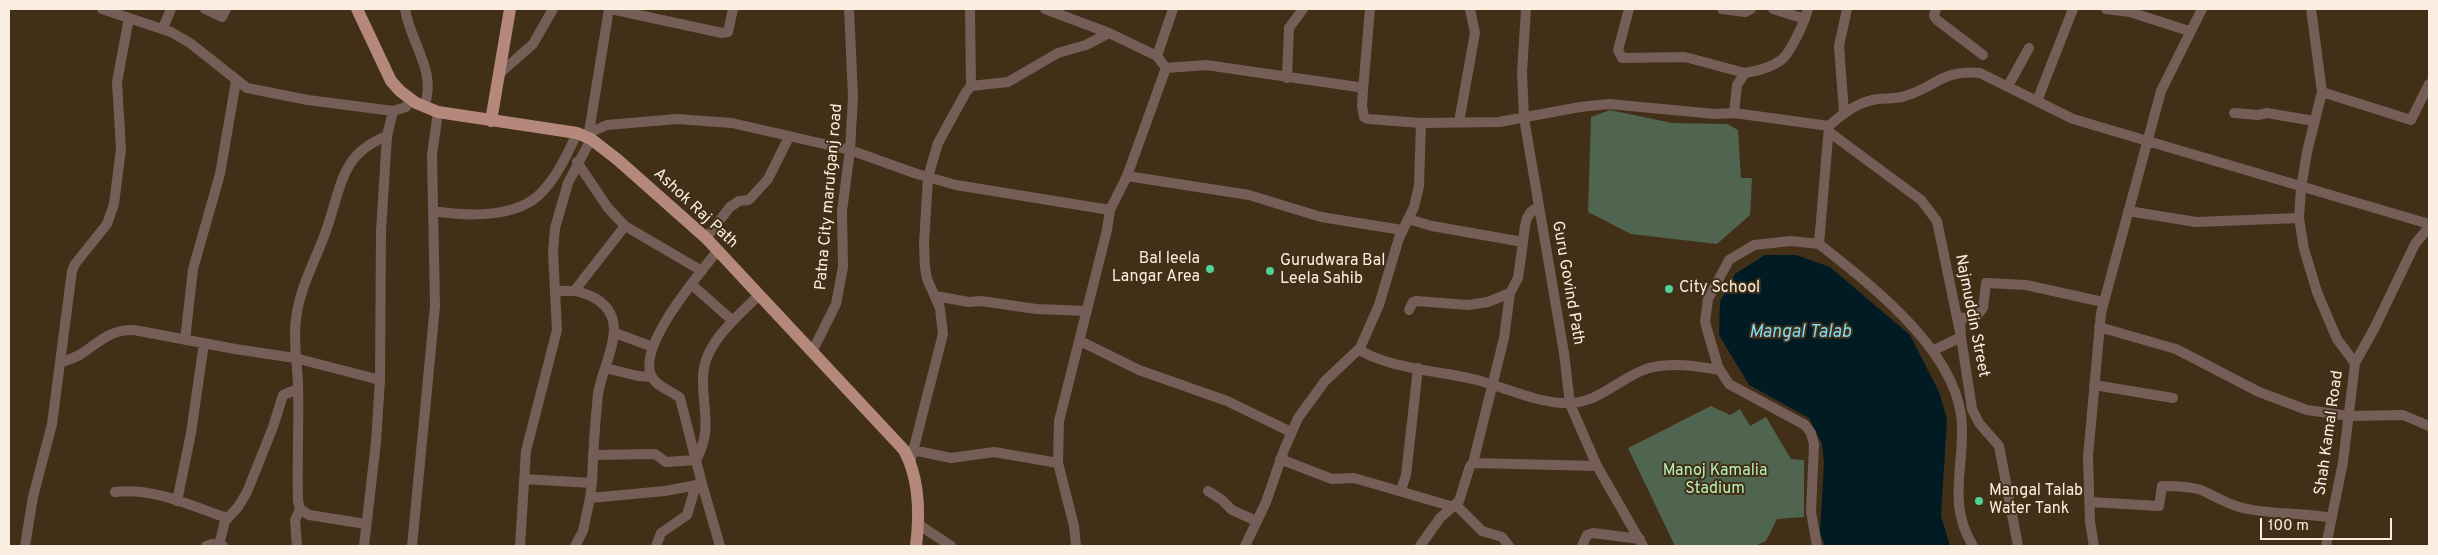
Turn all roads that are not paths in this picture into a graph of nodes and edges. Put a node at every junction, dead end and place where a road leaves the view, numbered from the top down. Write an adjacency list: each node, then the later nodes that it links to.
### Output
1 (102, 9): 31 (street)
2 (171, 9): 32 (street)
3 (205, 9): 4 (street)
4 (226, 9)
5 (358, 9): 48 (main road, Ashok Raj Path)
6 (406, 9): 50 (street)
7 (510, 9): 40 (main road)
8 (553, 9): 40 (street)
9 (610, 9): 10 (street); 62 (street)
10 (733, 9)
11 (849, 9): 66 (street, Patna City marufganj road)
12 (970, 9): 44 (street)
13 (1045, 9): 34 (street)
14 (1173, 9): 37 (street)
15 (1303, 9): 41 (street)
16 (1370, 9): 46 (street)
17 (1470, 9): 59 (street)
18 (1526, 9): 56 (street, Guru Govind Path)
19 (1629, 9): 39 (street)
20 (1722, 9): 21 (street)
21 (1751, 9)
22 (1772, 9): 30 (street)
23 (1847, 9): 53 (street)
24 (1936, 9): 36 (street)
25 (2073, 9): 49 (street)
26 (2106, 9): 29 (street)
27 (2202, 9): 33 (street)
28 (2312, 9): 47 (street, Shah Kamal Road)
29 (2131, 10): 33 (street)
30 (1807, 14): 39 (street)
31 (130, 18): 32 (street); 106 (street)
32 (163, 28): 42 (street)
33 (2189, 31): 65 (street)
34 (1109, 32): 37 (street); 44 (street)
35 (2029, 48): 45 (street)
36 (1983, 55)
37 (1157, 56): 38 (street)
38 (1166, 68): 41 (street); 68 (street)
39 (1745, 73): 54 (street)
40 (499, 74): 57 (main road)
41 (1287, 78): 46 (street)
42 (236, 81): 51 (street); 98 (street)
43 (2429, 84): 47 (street)
44 (970, 86): 69 (street)
45 (2008, 86): 49 (street); 53 (street)
46 (1363, 90): 60 (street)
47 (2322, 92): 58 (street, Shah Kamal Road)
48 (410, 99): 50 (main road, Ashok Raj Path); 51 (street)
49 (2037, 100): 65 (street)
50 (424, 106): 52 (main road, Ashok Raj Path)
51 (393, 111): 63 (street)
52 (438, 112): 57 (main road, Ashok Raj Path); 73 (street)
53 (1844, 112): 61 (street)
54 (1734, 113): 56 (street); 61 (street)
55 (2234, 113): 58 (street)
56 (1524, 118): 59 (street); 71 (street, Guru Govind Path)
57 (491, 121): 62 (main road, Ashok Raj Path)
58 (2314, 121): 70 (street, Shah Kamal Road)
59 (1459, 122): 60 (street)
60 (1420, 123): 76 (street)
61 (1829, 129): 82 (street); 97 (street, Najmuddin Street)
62 (585, 135): 64 (street); 67 (street); 73 (street); 80 (main road, Ashok Raj Path)
63 (387, 136): 105 (street); 112 (street)
64 (789, 137): 66 (street); 80 (street)
65 (2148, 142): 70 (street); 74 (street)
66 (850, 150): 69 (street); 104 (street, Patna City marufganj road)
67 (577, 162): 77 (street); 87 (street)
68 (1127, 176): 72 (street); 79 (street)
69 (928, 177): 72 (street); 90 (street)
70 (2301, 188): 75 (street, Shah Kamal Road); 78 (street)
71 (1539, 207): 81 (street); 117 (street, Guru Govind Path)
72 (1110, 210): 92 (street)
73 (433, 211): 151 (street)
74 (2128, 211): 75 (street); 91 (street)
75 (2299, 218): 107 (street, Shah Kamal Road)
76 (1408, 219): 79 (street); 81 (street)
77 (625, 226): 84 (street); 86 (street)
78 (2429, 226): 107 (street)
79 (1402, 230): 102 (street)
80 (706, 238): 83 (main road, Ashok Raj Path)
81 (1523, 242): 88 (street)
82 (1819, 244): 103 (street); 110 (street)
83 (718, 250): 84 (street); 89 (main road, Ashok Raj Path)
84 (702, 271): 85 (street)
85 (692, 285): 94 (street); 101 (street)
86 (575, 290): 87 (street); 96 (street)
87 (556, 292): 128 (street)
88 (1510, 293): 93 (street); 113 (street)
89 (759, 295): 94 (street); 104 (main road, Ashok Raj Path)
90 (934, 296): 92 (street); 122 (street)
91 (2103, 302): 95 (street); 97 (street)
92 (1087, 310): 99 (street)
93 (1409, 310)
94 (733, 322): 124 (street)
95 (2099, 328): 114 (street); 118 (street)
96 (615, 333): 101 (street); 108 (street)
97 (1961, 337): 103 (street); 164 (street, Najmuddin Street)
98 (185, 340): 100 (street); 106 (street)
99 (1080, 341): 120 (street); 125 (street)
100 (204, 344): 105 (street); 135 (street)
101 (653, 347): 111 (street)
102 (1360, 348): 109 (street); 120 (street)
103 (1934, 350): 163 (street)
104 (812, 352): 122 (main road, Ashok Raj Path)
105 (295, 358): 112 (street); 115 (street)
106 (60, 363): 146 (street)
107 (2355, 363): 118 (street, Shah Kamal Road)
108 (605, 368): 111 (street); 121 (street)
109 (1418, 368): 113 (street); 131 (street)
110 (1720, 370): 117 (street); 162 (street)
111 (652, 377): 124 (street)
112 (380, 380): 142 (street)
113 (1493, 385): 117 (street); 126 (street)
114 (2094, 385): 116 (street); 136 (street)
115 (298, 389): 138 (street); 139 (street)
116 (2173, 398)
117 (1570, 404): 127 (street, Guru Govind Path)
118 (2349, 416): 119 (street); 140 (street, Shah Kamal Road)
119 (2429, 426)
120 (1291, 432): 123 (street)
121 (593, 455): 124 (street); 129 (street)
122 (912, 457): 125 (street); 143 (main road, Ashok Raj Path)
123 (1280, 459): 131 (street); 141 (street)
124 (696, 460): 130 (street)
125 (1058, 463): 158 (street)
126 (1473, 463): 127 (street); 137 (street)
127 (1597, 466): 144 (street, Guru Govind Path)
128 (524, 479): 129 (street); 152 (street)
129 (592, 483): 134 (street)
130 (699, 484): 134 (street); 154 (street); 155 (street)
131 (1401, 490): 137 (street)
132 (115, 492): 135 (street)
133 (1208, 492): 141 (street)
134 (590, 498): 153 (street)
135 (177, 501): 139 (street)
136 (2090, 502): 140 (street); 165 (street)
137 (1455, 506): 145 (street); 160 (street)
138 (300, 509): 142 (street); 149 (street)
139 (227, 518): 148 (street)
140 (2332, 518): 166 (street, Shah Kamal Road)
141 (1256, 522): 159 (street)
142 (366, 524): 150 (street)
143 (918, 524): 156 (main road, Ashok Raj Path); 157 (street)
144 (1641, 543): 161 (street)
145 (1508, 545)
146 (25, 546)
147 (206, 546): 148 (street)
148 (221, 546)
149 (297, 546)
150 (364, 546)
151 (412, 546)
152 (520, 546)
153 (575, 546)
154 (656, 546)
155 (720, 546)
156 (916, 546)
157 (951, 546)
158 (1076, 546)
159 (1245, 546)
160 (1421, 546)
161 (1582, 546)
162 (1817, 546)
163 (1973, 546)
164 (2018, 546)
165 (2094, 546)
166 (2326, 546)

